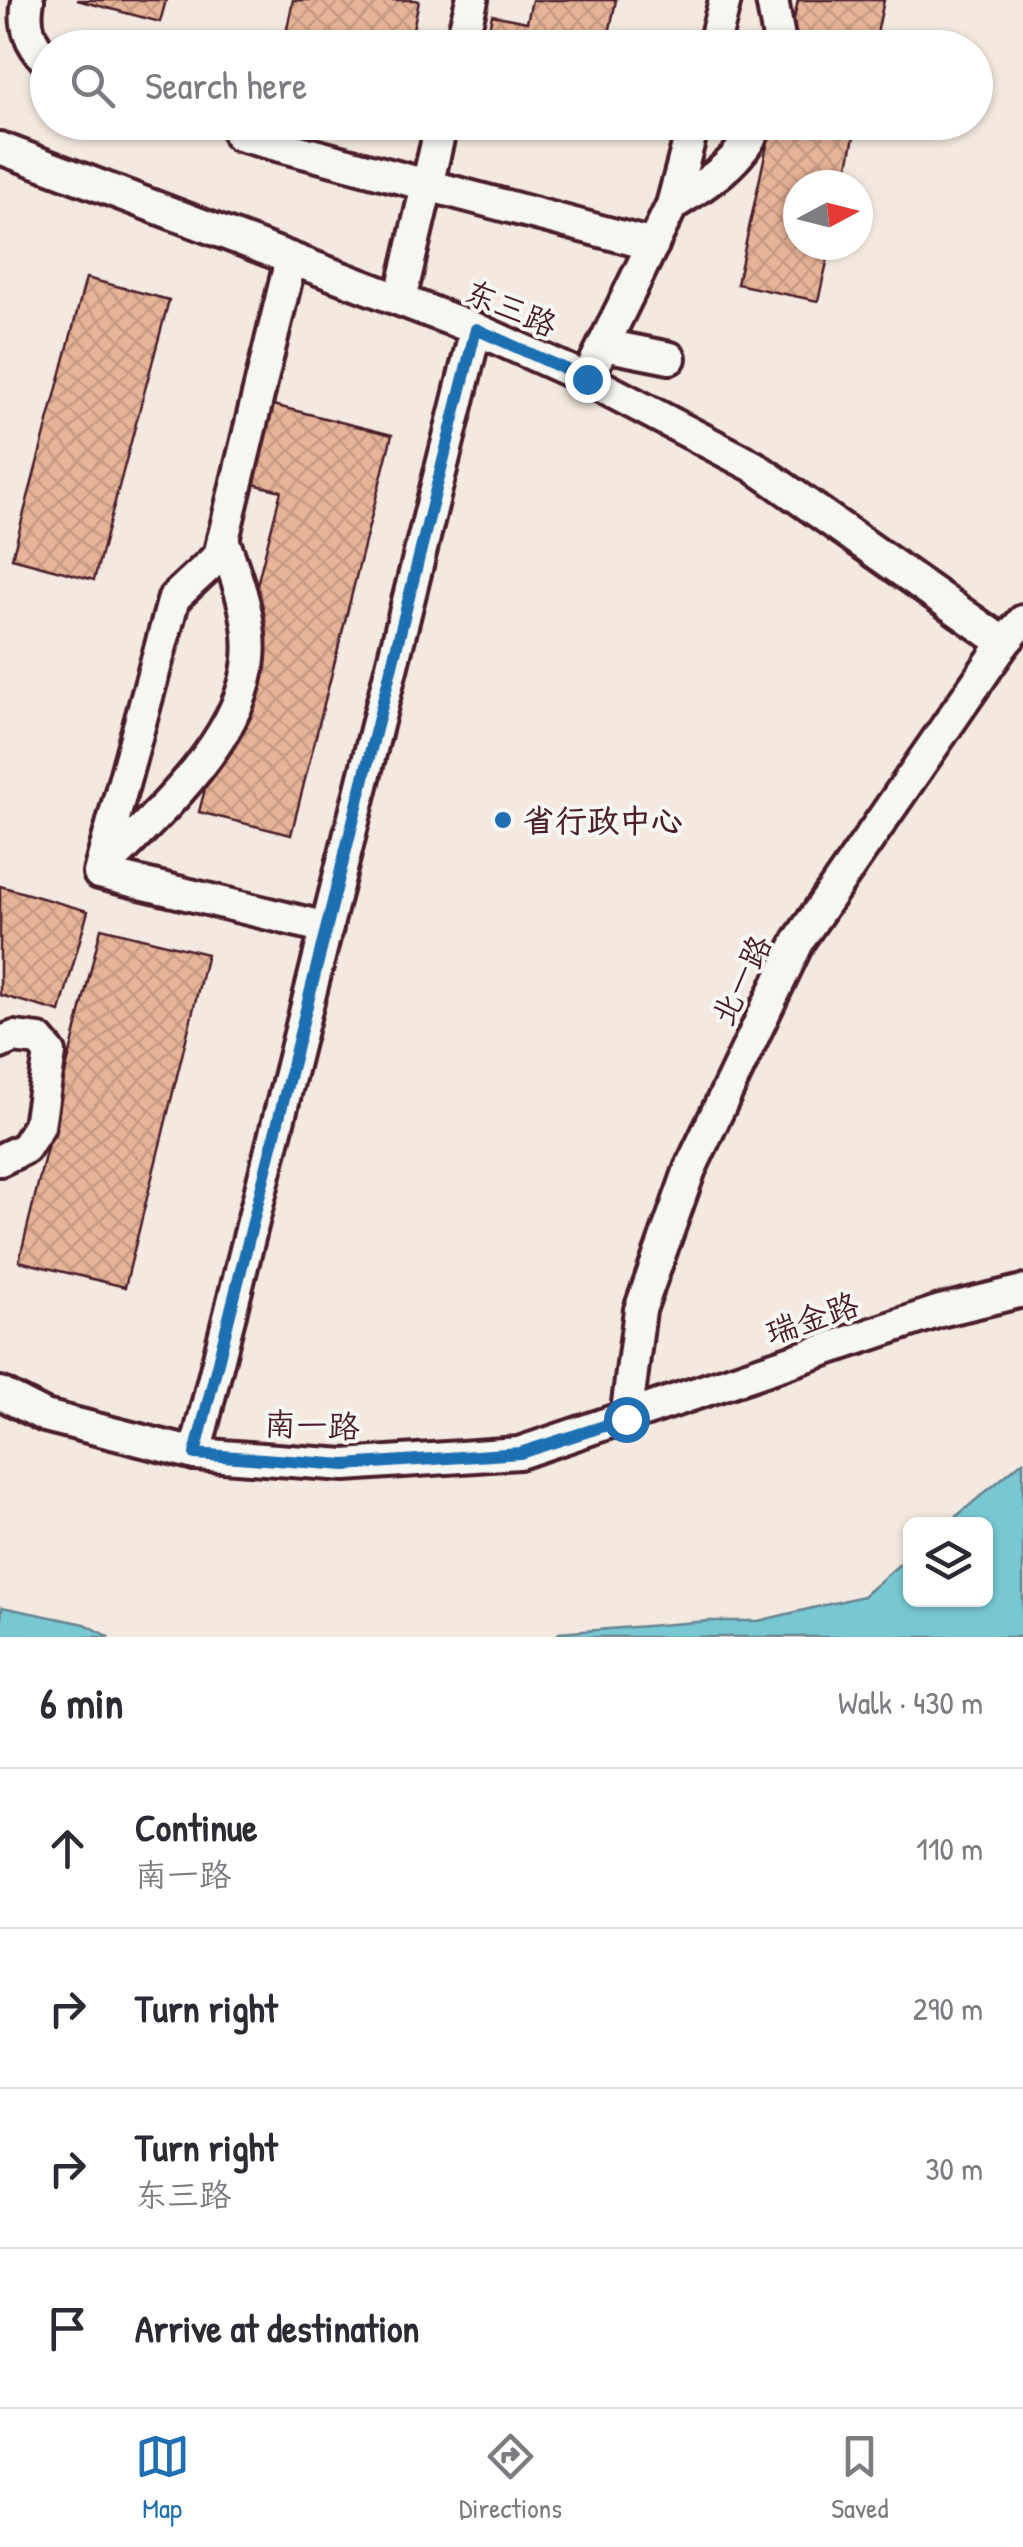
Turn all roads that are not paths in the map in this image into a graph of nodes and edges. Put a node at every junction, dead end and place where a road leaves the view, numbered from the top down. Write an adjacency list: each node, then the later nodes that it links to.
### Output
1 (28, 0): 8 (street)
2 (472, 0): 5 (street)
3 (726, 0): 6 (street)
4 (772, 0): 7 (street)
5 (464, 30)
6 (718, 30)
7 (778, 30)
8 (30, 35)
9 (258, 140): 14 (street)
10 (438, 140): 14 (street)
11 (689, 140): 15 (street)
12 (750, 140): 15 (street)
13 (0, 148): 17 (street, 东三路)
14 (428, 185): 16 (street); 18 (street)
15 (672, 205): 16 (street)
16 (652, 244): 20 (street)
17 (291, 259): 18 (street, 东三路); 23 (street)
18 (400, 300): 19 (street, 东三路)
19 (476, 329): 22 (street, 东三路); 26 (street)
20 (604, 345): 21 (street); 22 (street)
21 (670, 358)
22 (587, 379): 24 (street, 东三路)
23 (223, 539): 25 (street); 25 (street)
24 (1013, 632): 31 (street, 北一路)
25 (99, 873): 26 (street)
26 (326, 928): 32 (street)
27 (0, 1043): 28 (street)
28 (0, 1160)
29 (1023, 1290): 31 (street, 瑞金路)
30 (0, 1392): 32 (street, 南一路)
31 (626, 1419): 32 (street, 南一路)
32 (195, 1454)

